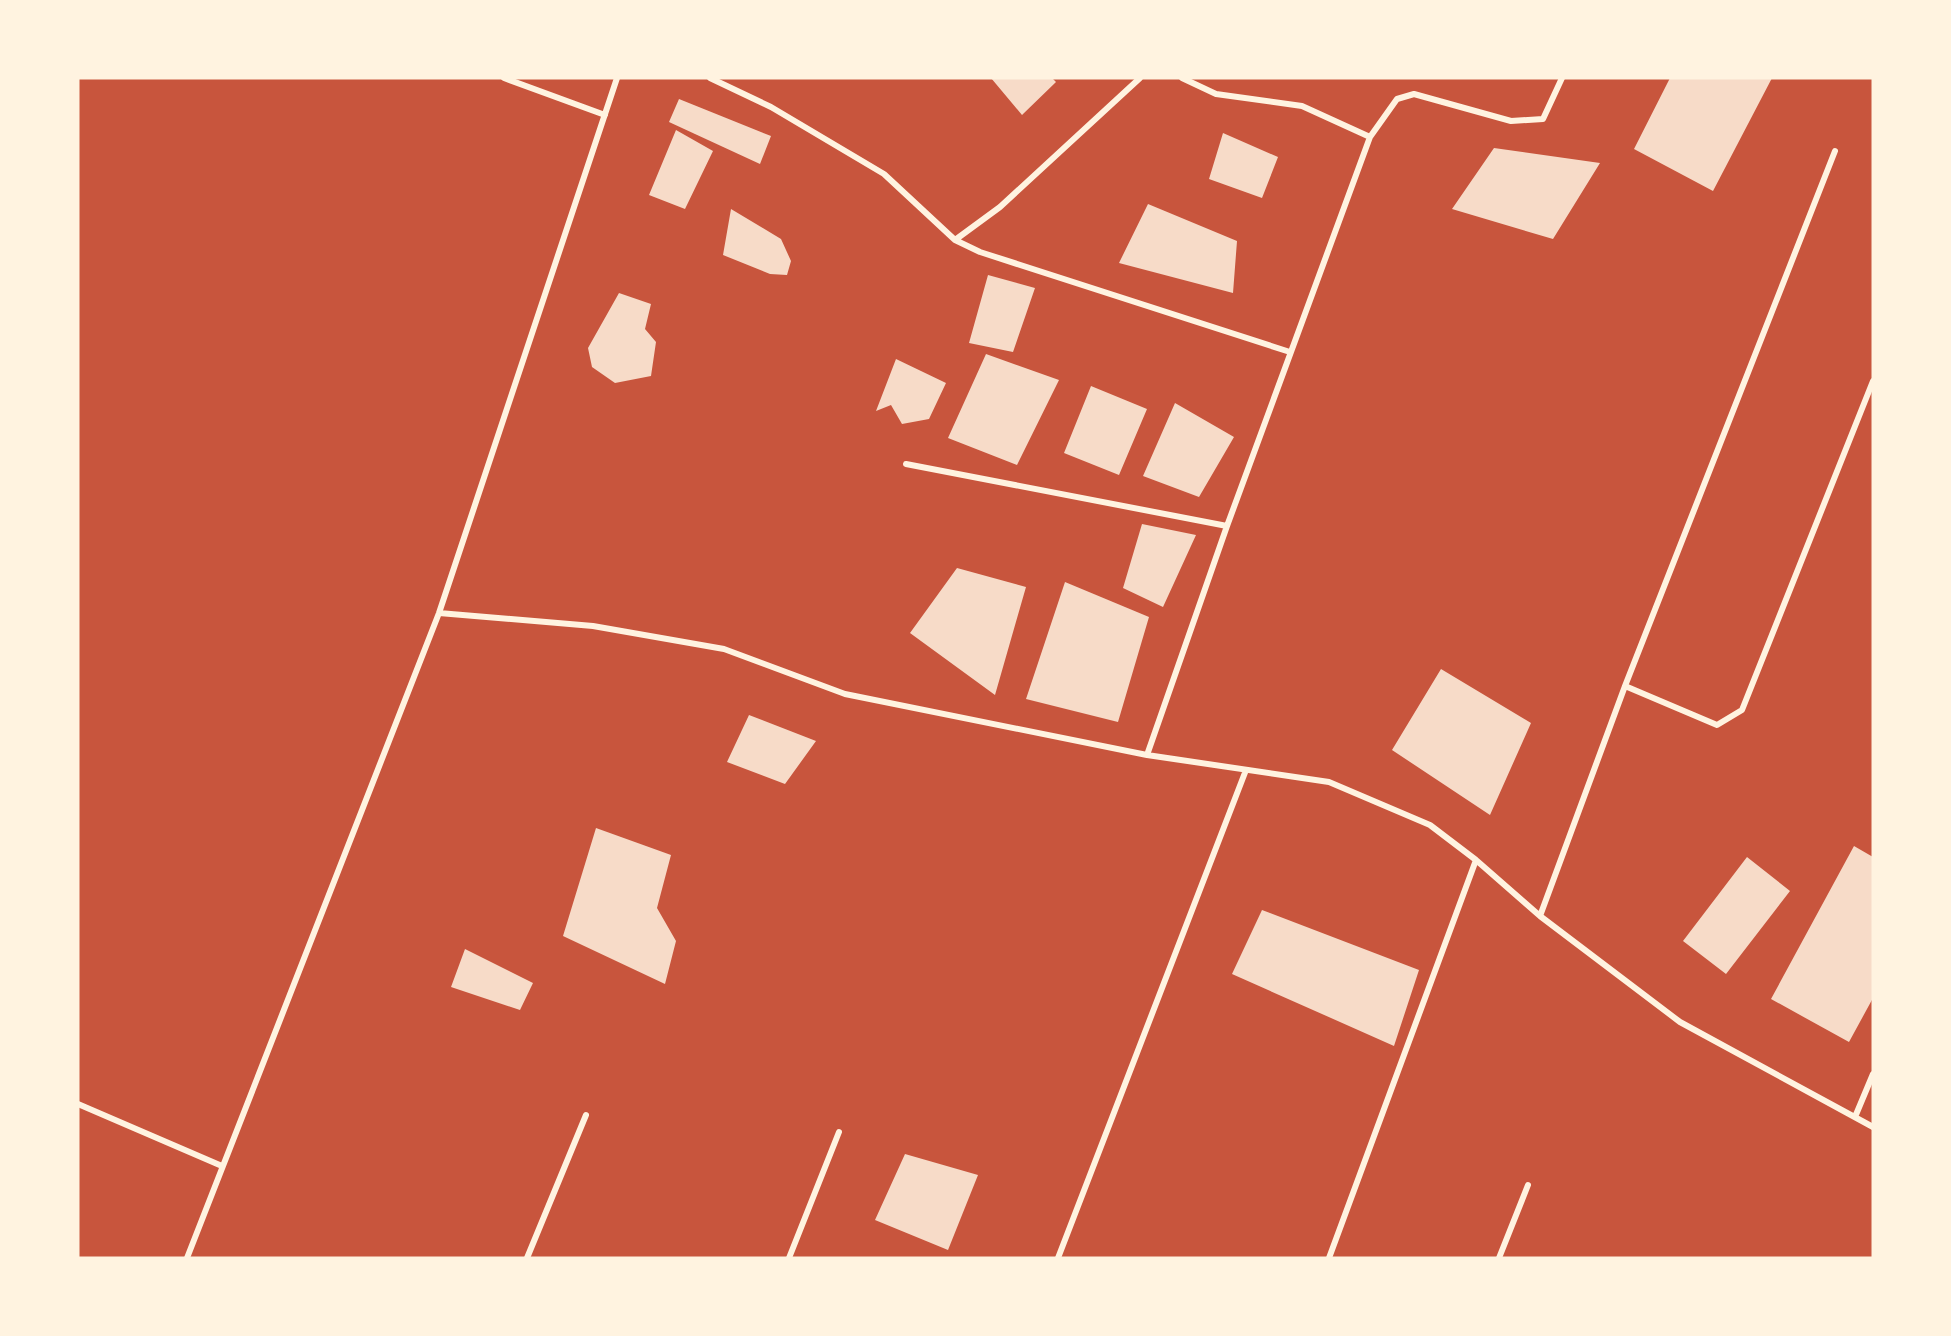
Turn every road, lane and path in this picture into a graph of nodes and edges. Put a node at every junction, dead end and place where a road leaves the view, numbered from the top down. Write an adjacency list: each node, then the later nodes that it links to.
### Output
1 (504, 78): 7 (street)
2 (617, 78): 7 (street)
3 (710, 78): 10 (street)
4 (1140, 78): 10 (street)
5 (1182, 78): 8 (street)
6 (1562, 78): 8 (street)
7 (604, 115): 15 (street)
8 (1370, 137): 11 (street)
9 (1835, 151): 16 (street)
10 (955, 240): 11 (street)
11 (1290, 352): 14 (street)
12 (1873, 381): 16 (street)
13 (906, 464): 14 (street)
14 (1227, 526): 17 (street)
15 (439, 613): 17 (street); 27 (street)
16 (1625, 686): 20 (street)
17 (1147, 755): 18 (street)
18 (1246, 770): 19 (street); 32 (street)
19 (1476, 860): 20 (street); 33 (street)
20 (1540, 916): 24 (street)
21 (1873, 1074): 24 (street)
22 (78, 1104): 27 (street)
23 (586, 1115): 30 (street)
24 (1855, 1117): 25 (street)
25 (1873, 1127)
26 (839, 1132): 31 (street)
27 (222, 1166): 29 (street)
28 (1528, 1185): 34 (street)
29 (187, 1258)
30 (527, 1258)
31 (789, 1258)
32 (1058, 1258)
33 (1329, 1258)
34 (1499, 1258)

